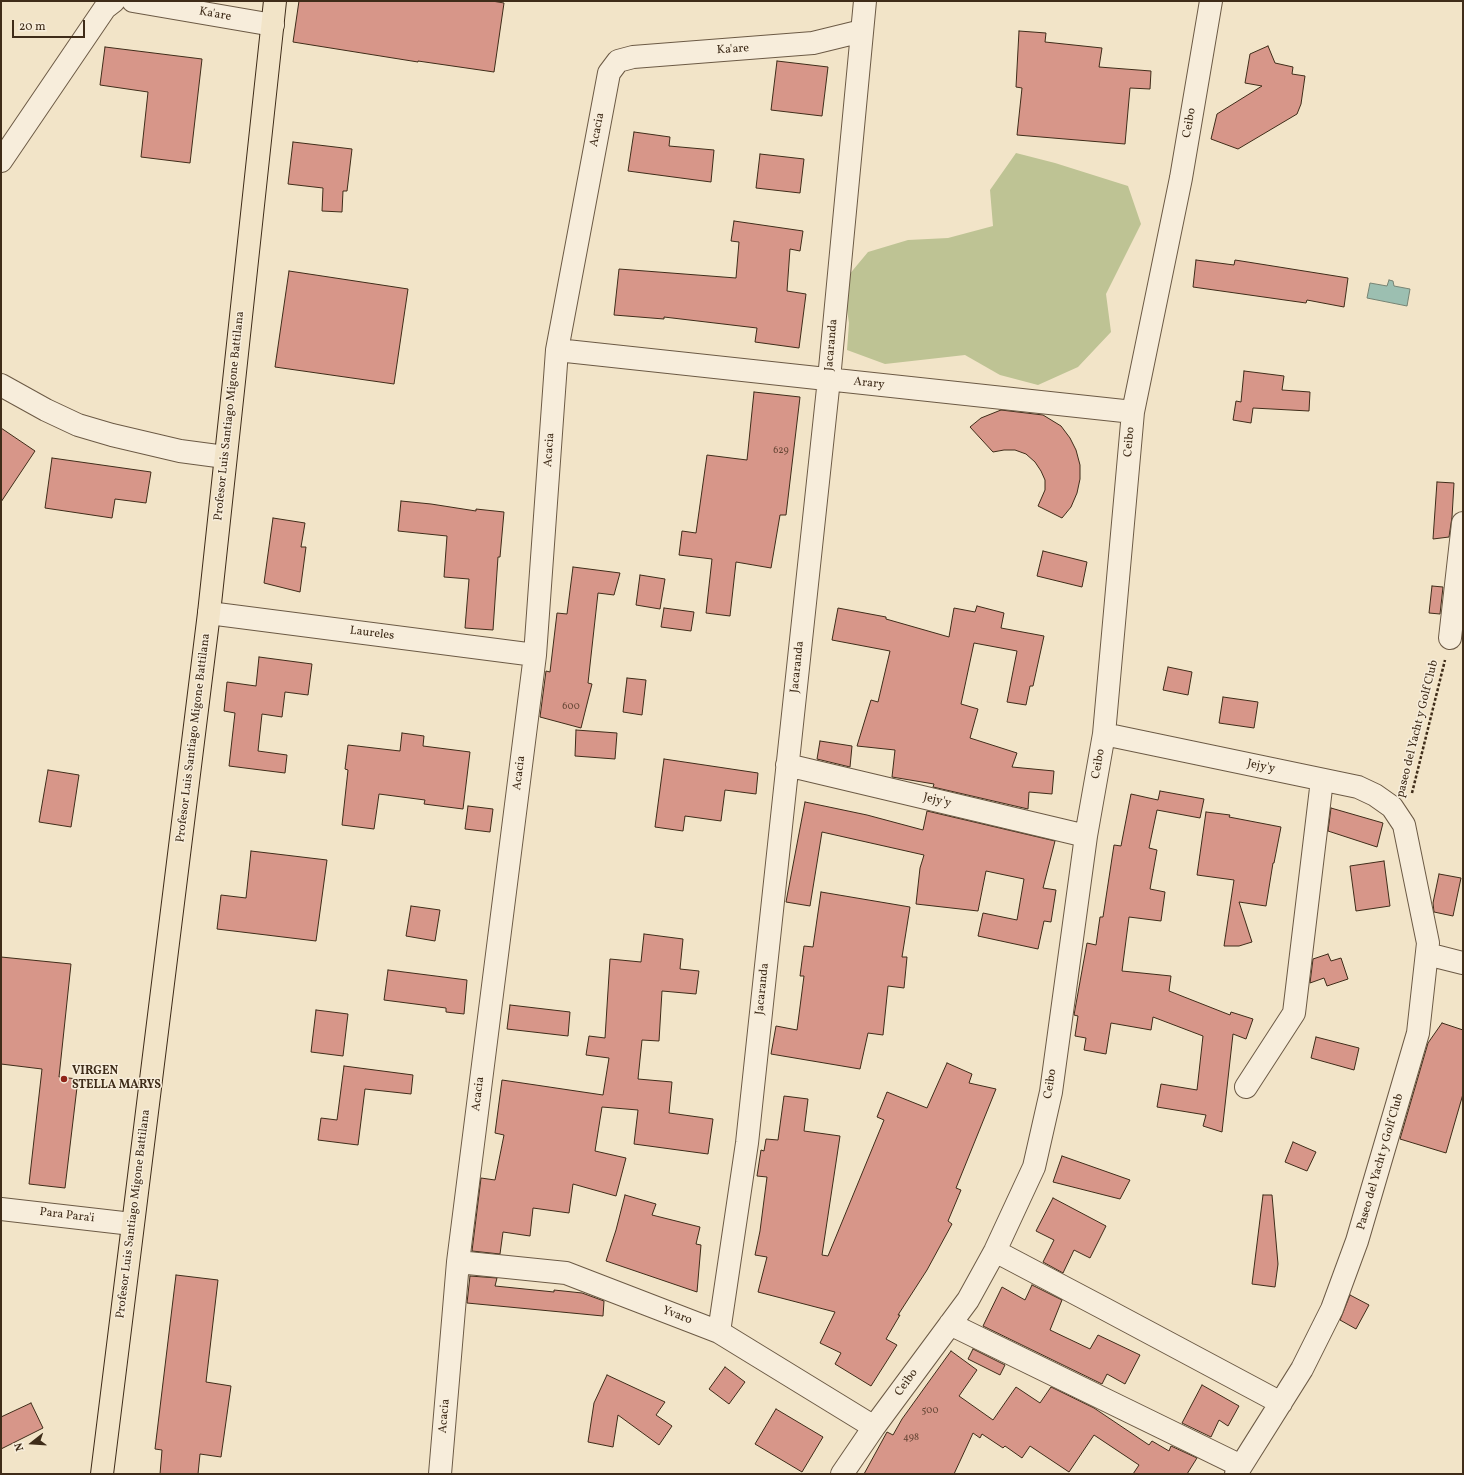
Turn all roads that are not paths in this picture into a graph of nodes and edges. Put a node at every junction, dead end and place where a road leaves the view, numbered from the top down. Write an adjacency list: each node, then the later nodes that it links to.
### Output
1 (120, 1): 5 (street, Ka'are); 8 (street)
2 (275, 1): 5 (main road, Profesor Luis Santiago Migone Battilana)
3 (865, 1): 6 (street, Jacaranda)
4 (1211, 1): 12 (street, Ceibo)
5 (273, 25): 13 (main road, Profesor Luis Santiago Migone Battilana)
6 (862, 31): 7 (street, Ka'are); 10 (street, Jacaranda)
7 (609, 73): 9 (street, Acacia)
8 (1, 161)
9 (557, 350): 10 (street, Arary); 17 (street, Acacia)
10 (829, 379): 12 (street, Arary); 19 (street, Jacaranda)
11 (1, 384): 13 (street)
12 (1133, 412): 18 (street, Ceibo)
13 (225, 457): 15 (main road, Profesor Luis Santiago Migone Battilana)
14 (1463, 522): 16 (street)
15 (209, 613): 17 (street, Laureles); 27 (main road, Profesor Luis Santiago Migone Battilana)
16 (1450, 638)
17 (535, 655): 29 (street, Acacia)
18 (1104, 734): 20 (street, Jejy'y); 22 (street, Ceibo)
19 (788, 765): 22 (street, Jejy'y); 31 (street, Jacaranda)
20 (1322, 780): 21 (street, Jejy'y); 25 (street)
21 (1404, 824): 23 (street, Paseo del Yacht y Golf Club)
22 (1086, 836): 28 (street, Ceibo)
23 (1427, 954): 24 (street); 32 (street, Paseo del Yacht y Golf Club)
24 (1463, 963)
25 (1246, 1087)
26 (1, 1209): 27 (street, Para Para'i)
27 (132, 1224): 35 (main road, Profesor Luis Santiago Migone Battilana)
28 (995, 1251): 30 (street, Ceibo); 32 (street)
29 (458, 1262): 31 (street, Yvaro); 36 (street, Acacia)
30 (950, 1324): 33 (street, Ceibo); 34 (street)
31 (719, 1332): 33 (street, Yvaro)
32 (1281, 1403): 34 (street, Paseo del Yacht y Golf Club)
33 (874, 1428): 37 (street, Ceibo)
34 (1239, 1470)
35 (102, 1474)
36 (440, 1474)
37 (842, 1474)

